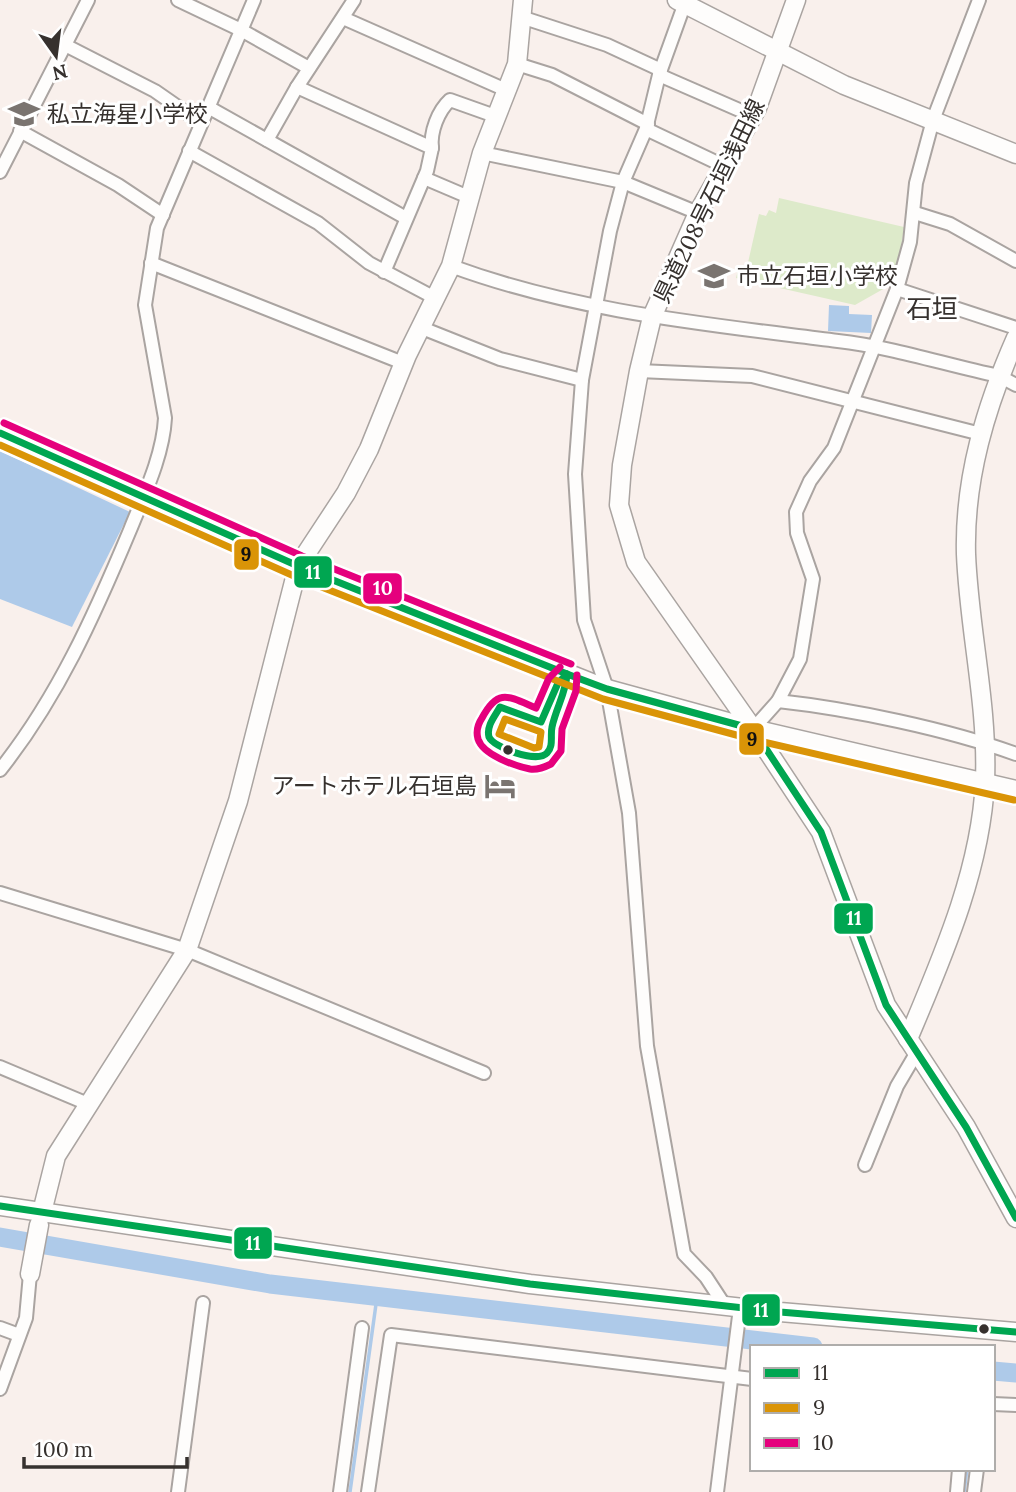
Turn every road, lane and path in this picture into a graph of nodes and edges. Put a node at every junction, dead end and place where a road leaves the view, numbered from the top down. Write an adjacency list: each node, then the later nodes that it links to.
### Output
1 (88, 0): 11 (street)
2 (178, 0): 10 (street)
3 (254, 0): 10 (street)
4 (354, 0): 9 (street)
5 (796, 0): 12 (street, 県道208号石垣浅田線)
6 (979, 0): 21 (street)
7 (682, 1): 12 (street); 15 (street)
8 (522, 9): 13 (street); 15 (street)
9 (343, 18): 14 (street); 17 (street)
10 (241, 30): 14 (street); 18 (street)
11 (65, 45): 22 (street); 24 (street)
12 (779, 50): 20 (street, 県道208号石垣浅田線); 21 (street)
13 (517, 64): 17 (street); 23 (street)
14 (309, 68): 16 (street)
15 (660, 72): 20 (street); 23 (street)
16 (297, 87): 25 (street); 26 (street)
17 (506, 90): 19 (street)
18 (208, 107): 22 (street); 25 (street)
19 (495, 116): 26 (street); 29 (street)
20 (753, 116): 31 (street, 県道208号石垣浅田線)
21 (933, 120): 30 (street); 36 (street)
22 (201, 123): 28 (street)
23 (647, 127): 31 (street); 34 (street)
24 (20, 131): 27 (street); 38 (street)
25 (267, 140): 39 (street)
26 (432, 148): 33 (street)
27 (4, 150): 32 (street)
28 (189, 150): 38 (street); 43 (street)
29 (482, 153): 34 (street); 35 (street)
30 (1016, 154)
31 (724, 166): 37 (street, 県道208号石垣浅田線)
32 (0, 172)
33 (424, 178): 35 (street); 39 (street)
34 (623, 182): 37 (street); 46 (street)
35 (471, 198): 42 (street)
36 (915, 213): 40 (street); 44 (street)
37 (698, 214): 47 (street, 県道208号石垣浅田線)
38 (163, 215): 41 (street)
39 (407, 218): 43 (street)
40 (1016, 261)
41 (151, 263): 52 (street); 60 (street)
42 (451, 266): 45 (street); 46 (street)
43 (384, 272): 45 (street)
44 (897, 289): 49 (street); 51 (street)
45 (435, 298): 48 (street)
46 (597, 307): 47 (street); 55 (street)
47 (652, 317): 51 (street); 53 (street, 県道208号石垣浅田線)
48 (422, 328): 52 (street); 55 (street)
49 (1016, 328)
50 (1016, 338): 54 (street)
51 (872, 347): 54 (street); 57 (street)
52 (403, 363): 61 (street)
53 (639, 371): 57 (street); 64 (street, 県道208号石垣浅田線)
54 (999, 376): 56 (street); 59 (street)
55 (582, 380): 62 (street)
56 (1016, 385)
57 (854, 403): 59 (street); 63 (street)
58 (0, 433): 60 (street)
59 (981, 434): 65 (street)
60 (142, 499): 61 (street); 67 (street)
61 (298, 566): 62 (street); 71 (street)
62 (607, 689): 64 (street); 82 (street)
63 (778, 701): 64 (street); 65 (street)
64 (753, 729): 68 (street); 72 (street, 県道208号石垣浅田線)
65 (985, 743): 66 (street); 68 (street)
66 (1016, 754)
67 (0, 770)
68 (985, 783): 69 (street); 72 (street)
69 (1016, 790)
70 (0, 893): 71 (street)
71 (187, 950): 74 (street); 75 (street)
72 (913, 1046): 76 (street); 78 (street, 県道208号石垣浅田線)
73 (0, 1067): 75 (street)
74 (484, 1073)
75 (88, 1104): 79 (street)
76 (865, 1165)
77 (0, 1206): 79 (street)
78 (1016, 1218)
79 (40, 1219): 80 (street); 82 (street)
80 (30, 1274): 86 (street)
81 (203, 1303): 94 (street)
82 (734, 1313): 85 (street); 87 (street)
83 (0, 1328): 86 (street)
84 (362, 1328): 95 (street)
85 (1016, 1332)
86 (19, 1335): 89 (street)
87 (731, 1371): 88 (street); 96 (street); 97 (street)
88 (750, 1378)
89 (0, 1389)
90 (995, 1404): 91 (street)
91 (1016, 1405)
92 (959, 1471): 98 (street)
93 (977, 1471): 99 (street)
94 (178, 1492)
95 (340, 1492)
96 (368, 1492)
97 (717, 1492)
98 (957, 1492)
99 (974, 1492)

